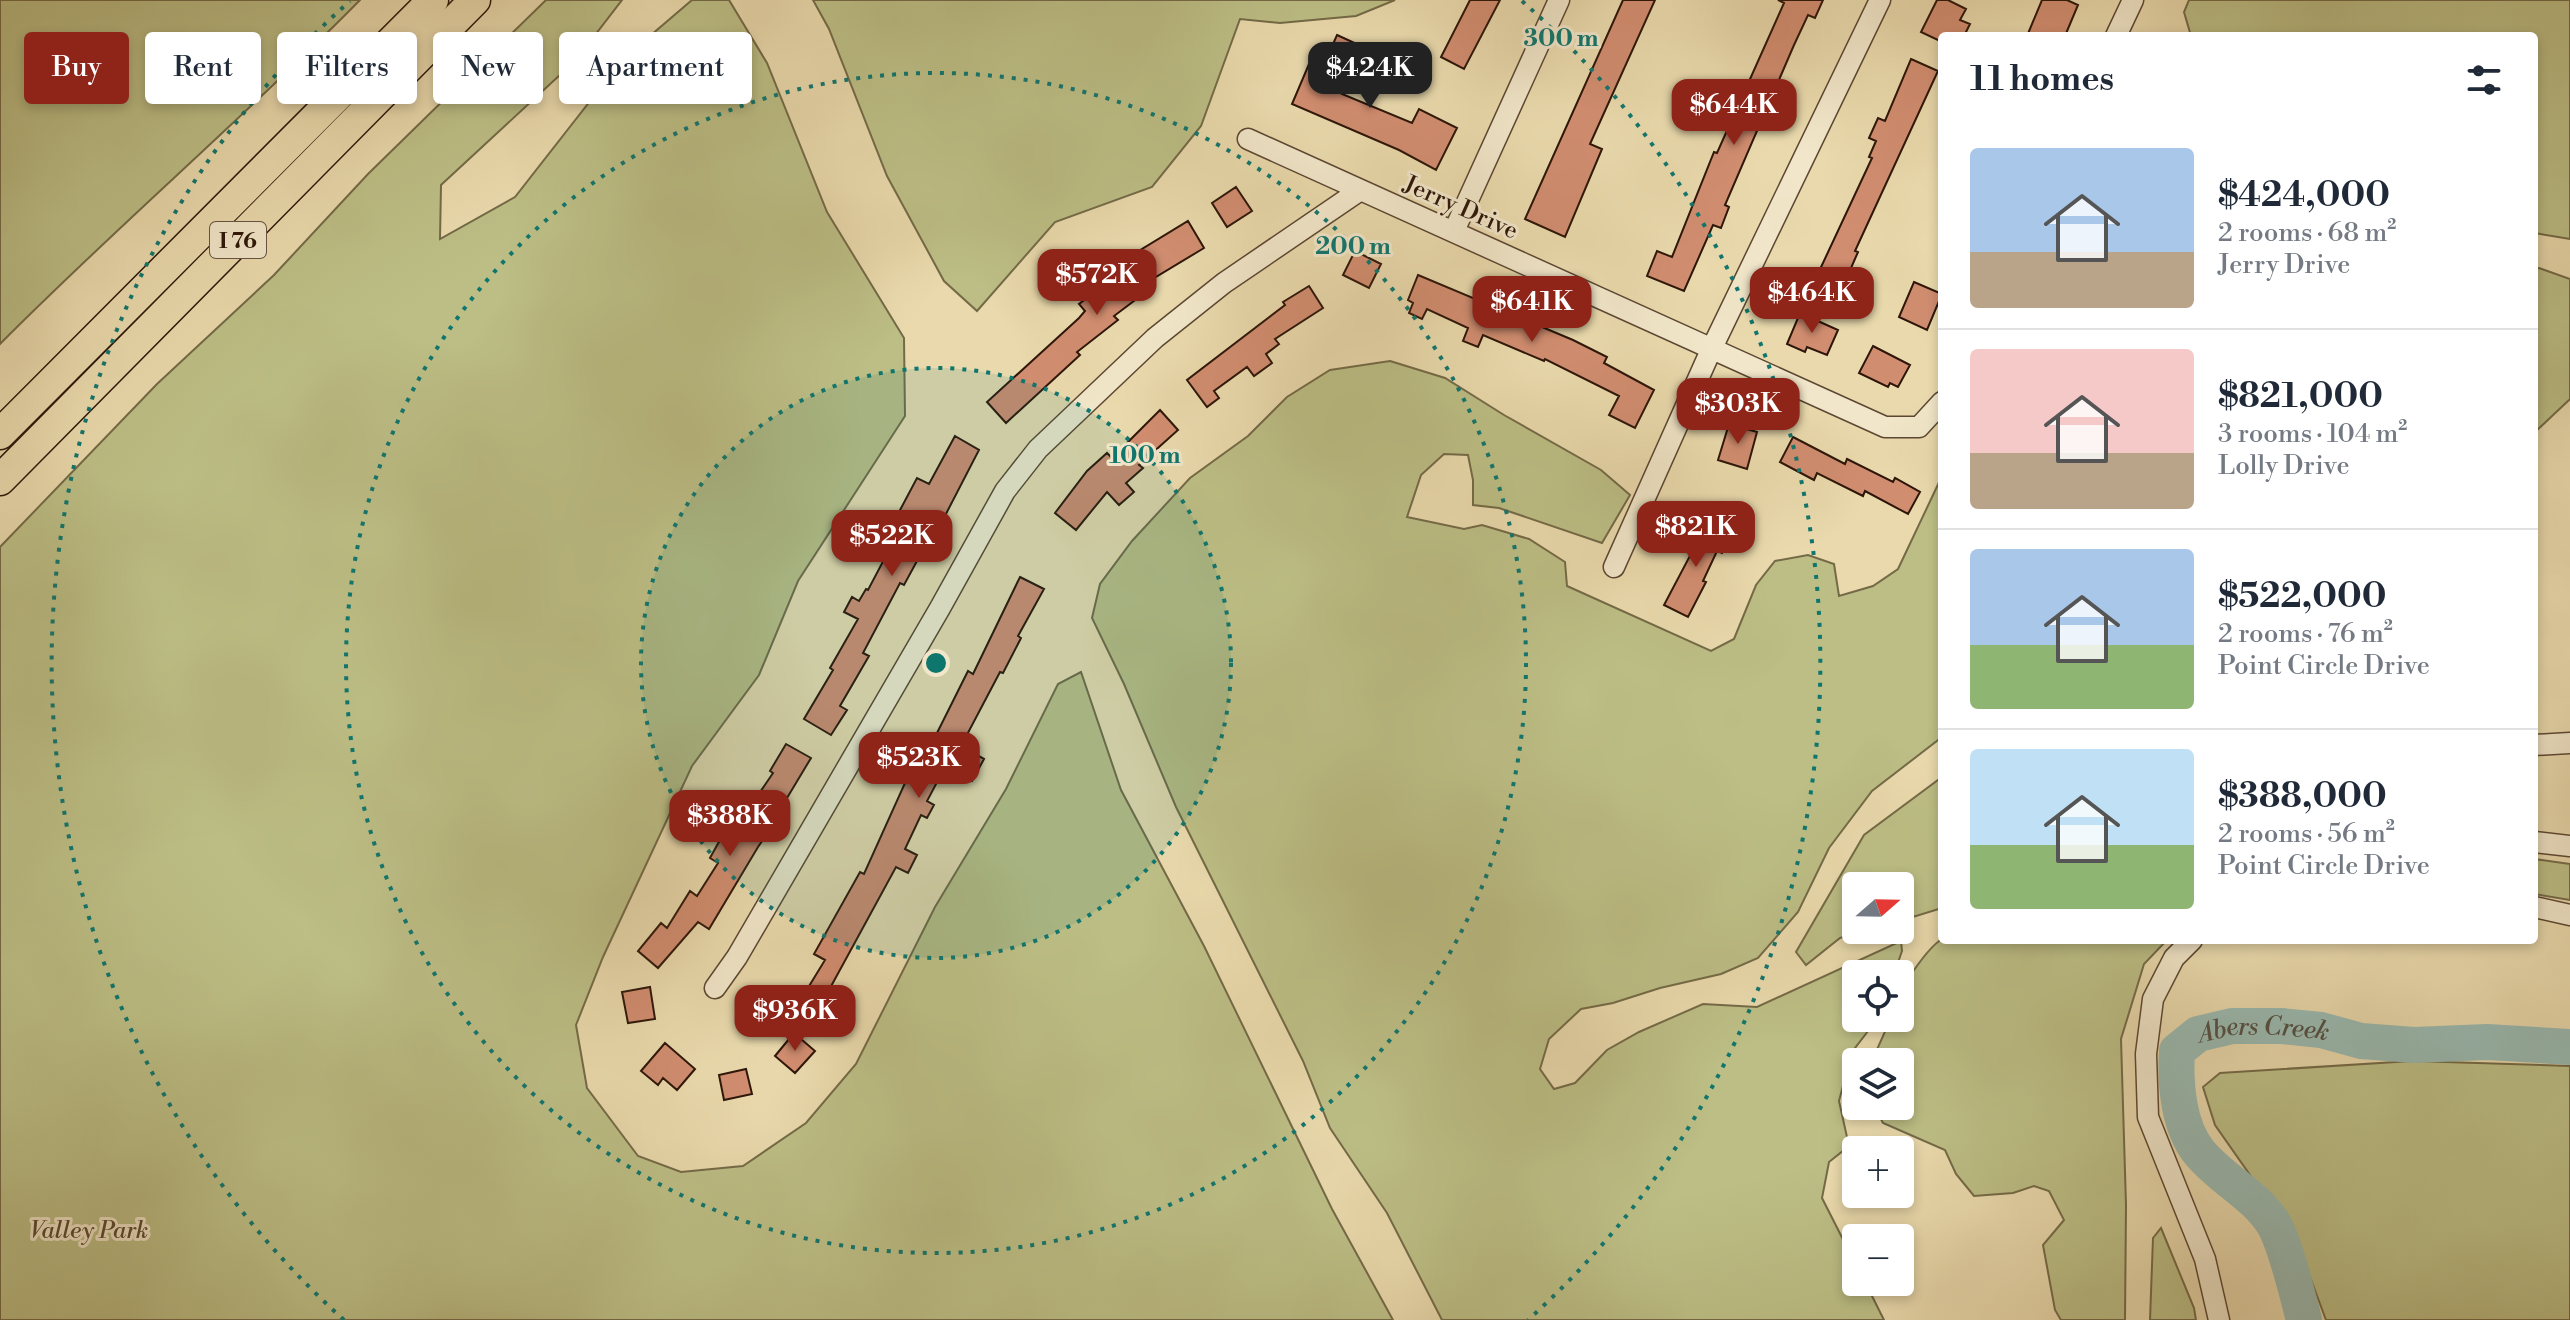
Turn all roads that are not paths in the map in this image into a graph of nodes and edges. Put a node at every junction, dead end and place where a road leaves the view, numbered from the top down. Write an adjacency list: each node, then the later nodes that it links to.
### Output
1 (433, 0): 12 (highway, I 76)
2 (475, 0): 13 (highway, I 76)
3 (1559, 0): 9 (street)
4 (1880, 0): 10 (street)
5 (2133, 0): 6 (street)
6 (2118, 32)
7 (1248, 139): 8 (street, Jerry Drive)
8 (1359, 191): 9 (street, Jerry Drive); 22 (street)
9 (1454, 231): 10 (street, Jerry Drive)
10 (1711, 350): 11 (street, Jerry Drive); 14 (street)
11 (1938, 406)
12 (0, 434)
13 (0, 480)
14 (1614, 567)
15 (2570, 743): 16 (street)
16 (2538, 745)
17 (2538, 842): 18 (street)
18 (2570, 846)
19 (2538, 908): 20 (street)
20 (2570, 915)
21 (2188, 944): 23 (street)
22 (715, 988)
23 (2219, 1320)

